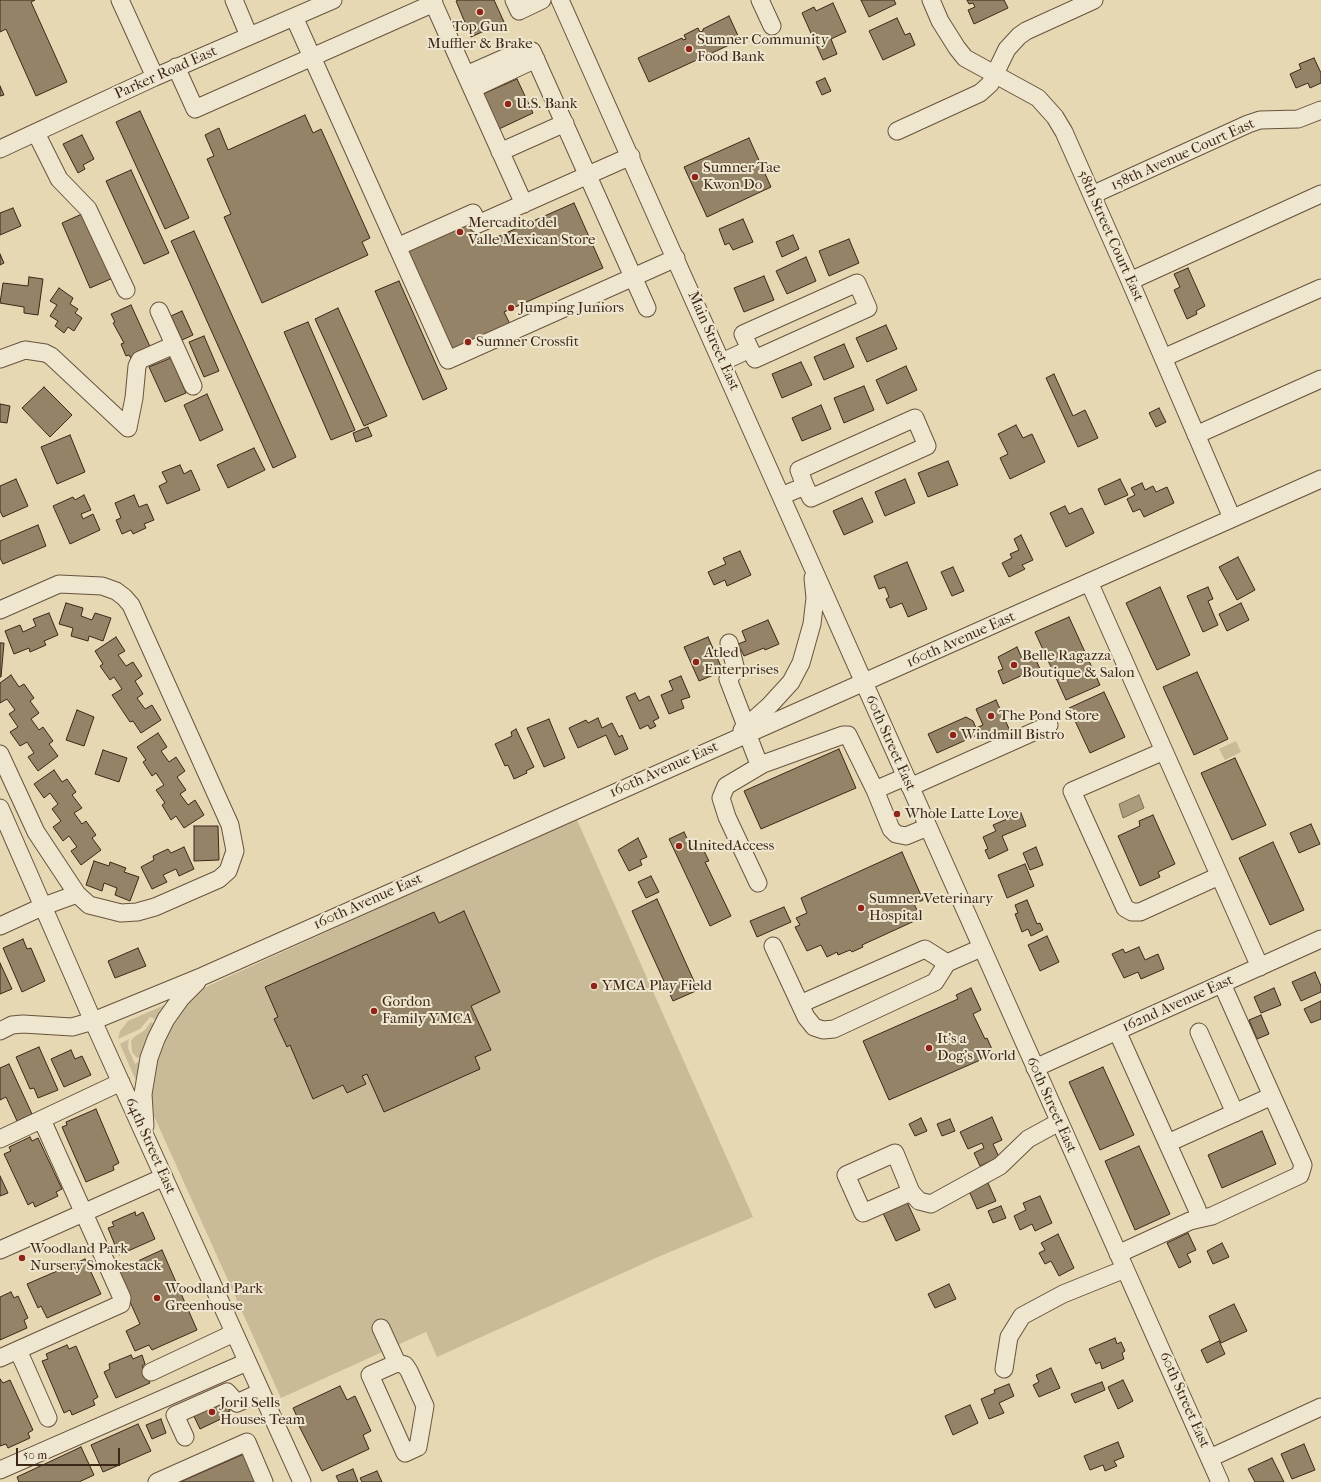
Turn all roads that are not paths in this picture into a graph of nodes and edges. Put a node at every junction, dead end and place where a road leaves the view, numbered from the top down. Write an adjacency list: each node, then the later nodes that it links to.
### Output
1 (120, 0): 17 (street)
2 (234, 0): 13 (street)
3 (333, 0): 11 (street, Parker Road East)
4 (514, 0): 5 (street)
5 (542, 0)
6 (560, 0): 25 (street, Main Street East)
7 (760, 0): 12 (street)
8 (931, 0): 16 (street, 58th Street Court East)
9 (1094, 0): 16 (street)
10 (433, 1): 14 (street); 18 (street)
11 (294, 17): 13 (street, Parker Road East); 14 (street)
12 (772, 26)
13 (249, 36): 15 (street, Parker Road East)
14 (312, 57): 15 (street); 30 (street)
15 (176, 67): 17 (street, Parker Road East)
16 (996, 74): 21 (street); 28 (street, 58th Street Court East)
17 (154, 77): 22 (street, Parker Road East)
18 (469, 82): 20 (street); 24 (street)
19 (1321, 110): 28 (street, 158th Avenue Court East)
20 (565, 123): 24 (street); 26 (street)
21 (897, 131)
22 (36, 133): 23 (street, Parker Road East); 35 (street)
23 (0, 150)
24 (500, 152): 29 (street)
25 (631, 156): 26 (street); 31 (street, Main Street East)
26 (588, 175): 29 (street); 32 (street)
27 (1321, 194): 33 (street)
28 (1092, 195): 33 (street, 58th Street Court East)
29 (524, 204): 30 (street)
30 (397, 247): 32 (street)
31 (676, 258): 32 (street); 42 (street, Main Street East)
32 (633, 277): 36 (street)
33 (1130, 280): 40 (street, 58th Street Court East)
34 (1321, 288): 40 (street)
35 (126, 290)
36 (647, 308)
37 (159, 311): 38 (street)
38 (174, 345): 41 (street); 44 (street)
39 (750, 349): 39 (street); 42 (street)
40 (1163, 358): 45 (street, 58th Street Court East)
41 (0, 359)
42 (722, 362): 48 (street, Main Street East)
43 (1321, 379): 45 (street)
44 (193, 386)
45 (1196, 435): 49 (street, 58th Street Court East)
46 (1321, 479): 49 (street, 160th Avenue East)
47 (806, 486): 47 (street); 48 (street)
48 (781, 496): 50 (street, Main Street East)
49 (1232, 518): 51 (street, 160th Avenue East)
50 (812, 567): 54 (street, Main Street East); 56 (street)
51 (1089, 582): 54 (street, 160th Avenue East); 57 (street)
52 (0, 610): 66 (street)
53 (729, 643): 56 (street)
54 (864, 683): 56 (street, 160th Avenue East); 60 (street, 60th Street East)
55 (1049, 725): 60 (street)
56 (747, 730): 59 (street); 74 (street, 160th Avenue East)
57 (1164, 751): 64 (street); 64 (street)
58 (0, 754): 66 (street)
59 (763, 764): 61 (street); 65 (street)
60 (907, 782): 61 (street); 63 (street, 60th Street East)
61 (875, 790): 63 (street)
62 (2, 816): 67 (street, 64th Street East)
63 (928, 828): 71 (street, 60th Street East)
64 (1219, 876): 73 (street)
65 (758, 883)
66 (77, 894): 67 (street)
67 (44, 906): 68 (street); 77 (street, 64th Street East)
68 (0, 926)
69 (1321, 939): 73 (street, 162nd Avenue East)
70 (773, 946): 76 (street)
71 (981, 948): 72 (street); 81 (street, 60th Street East)
72 (947, 963): 76 (street); 76 (street)
73 (1260, 967): 75 (street, 162nd Avenue East)
74 (203, 976): 77 (street, 160th Avenue East); 87 (street)
75 (1222, 984): 79 (street, 162nd Avenue East); 83 (street)
76 (800, 1004)
77 (93, 1021): 78 (street, 160th Avenue East); 82 (street, 64th Street East)
78 (0, 1031)
79 (1117, 1031): 81 (street, 162nd Avenue East); 89 (street)
80 (1199, 1032): 84 (street)
81 (1035, 1068): 86 (street, 60th Street East)
82 (121, 1082): 85 (street); 87 (street, 64th Street East)
83 (1272, 1096): 84 (street); 95 (street)
84 (1236, 1112): 89 (street)
85 (42, 1120): 88 (street); 93 (street)
86 (1059, 1122): 91 (street); 95 (street, 60th Street East)
87 (145, 1136): 90 (street, 64th Street East)
88 (0, 1139)
89 (1168, 1143): 92 (street)
90 (164, 1177): 93 (street); 98 (street, 64th Street East)
91 (911, 1192)
92 (1197, 1209)
93 (84, 1213): 94 (street); 99 (street)
94 (0, 1250)
95 (1118, 1254): 96 (street, 60th Street East)
96 (1125, 1269): 103 (street); 109 (street, 60th Street East)
97 (381, 1328): 102 (street)
98 (234, 1333): 101 (street, 64th Street East); 104 (street)
99 (18, 1350): 100 (street); 107 (street)
100 (0, 1358)
101 (247, 1362): 105 (street, 64th Street East); 110 (street)
102 (397, 1363): 102 (street)
103 (1004, 1369)
104 (151, 1372)
105 (261, 1392): 108 (street); 113 (street, 64th Street East)
106 (1321, 1407): 109 (street)
107 (48, 1418)
108 (185, 1438)
109 (1210, 1458): 114 (street, 60th Street East)
110 (0, 1470)
111 (157, 1482): 112 (street)
112 (264, 1482)
113 (302, 1482)
114 (1220, 1482)

